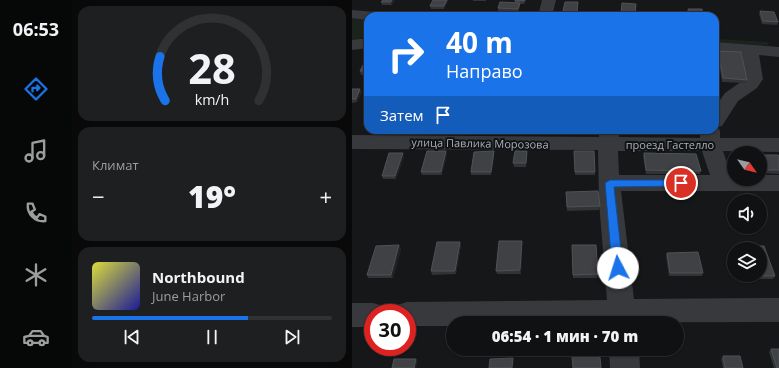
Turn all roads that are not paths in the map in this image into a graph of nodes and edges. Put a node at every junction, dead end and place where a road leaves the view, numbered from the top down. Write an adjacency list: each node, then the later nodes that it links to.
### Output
1 (549, 0): 2 (street)
2 (546, 12)
3 (352, 14): 4 (street)
4 (364, 15)
5 (719, 34): 6 (street)
6 (768, 36)
7 (364, 44): 8 (street)
8 (352, 45)
9 (719, 47): 10 (street)
10 (750, 50): 11 (street); 12 (street)
11 (779, 52)
12 (719, 116)
13 (609, 137): 14 (street, проезд Гастелло); 15 (street, улица Павлика Морозова); 17 (street)
14 (710, 137): 16 (street, проезд Гастелло); 18 (street)
15 (352, 142)
16 (779, 145)
17 (610, 183): 18 (street); 25 (street)
18 (723, 183): 19 (street)
19 (779, 183)
20 (779, 310): 26 (street)
21 (364, 314): 23 (street)
22 (416, 314): 24 (street)
23 (352, 315)
24 (550, 316)
25 (622, 316)
26 (644, 316)
27 (624, 356): 28 (street)
28 (625, 368)

